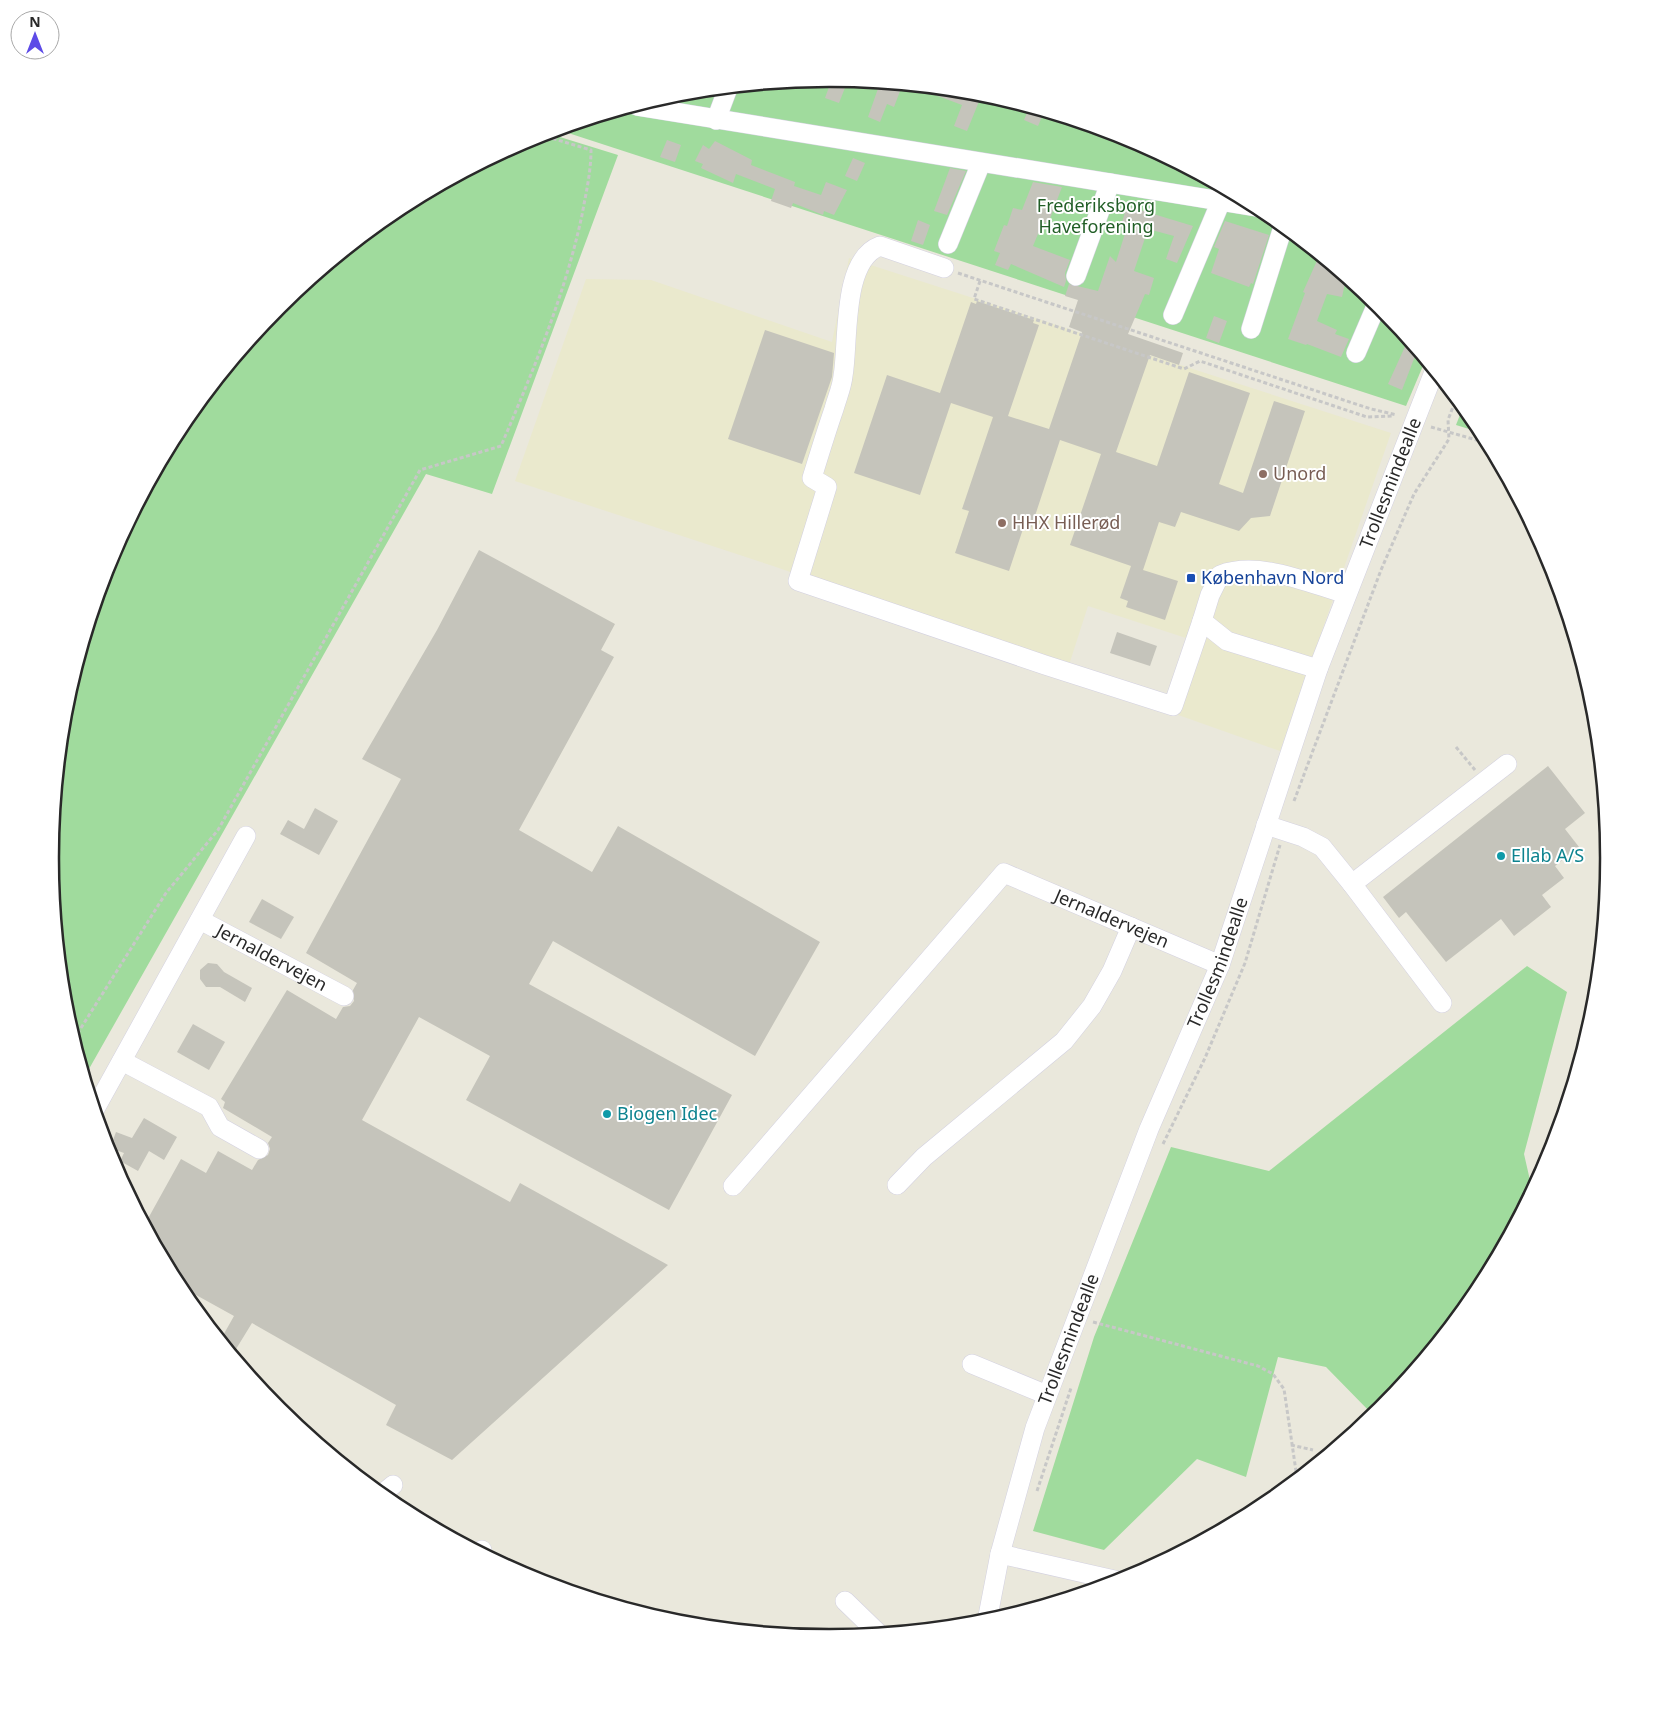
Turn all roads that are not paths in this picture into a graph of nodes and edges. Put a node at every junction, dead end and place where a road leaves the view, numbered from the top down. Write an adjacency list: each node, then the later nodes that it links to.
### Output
1 (726, 95): 3 (street)
2 (652, 109): 3 (street)
3 (716, 120): 4 (street)
4 (981, 163): 5 (street); 9 (street)
5 (1110, 183): 6 (street); 11 (street)
6 (1221, 201): 7 (street); 13 (street)
7 (1236, 203)
8 (1281, 234): 14 (street)
9 (948, 244)
10 (944, 268): 18 (street)
11 (1076, 276)
12 (1374, 312): 15 (street)
13 (1173, 315)
14 (1251, 329)
15 (1356, 353)
16 (1432, 378): 17 (street, Trollesmindealle)
17 (1346, 594): 18 (street); 19 (street, Trollesmindealle)
18 (1202, 621): 19 (street)
19 (1318, 669): 21 (street, Trollesmindealle)
20 (1508, 764): 23 (street)
21 (1266, 825): 23 (street); 26 (street, Trollesmindealle)
22 (246, 836): 24 (street, Jernaldervejen)
23 (1352, 884): 28 (street)
24 (200, 920): 27 (street, Jernaldervejen); 29 (street, Jernaldervejen)
25 (1131, 927): 26 (street, Jernaldervejen); 32 (street); 33 (street, Jernaldervejen)
26 (1220, 965): 35 (street, Trollesmindealle)
27 (344, 996)
28 (1442, 1003)
29 (122, 1061): 30 (street, Jernaldervejen); 31 (street)
30 (99, 1102)
31 (259, 1149)
32 (897, 1184)
33 (732, 1186)
34 (972, 1364): 35 (street)
35 (1047, 1395): 36 (street, Trollesmindealle)
36 (1000, 1554): 37 (street); 39 (street, Trollesmindealle)
37 (1104, 1578)
38 (845, 1601): 40 (street)
39 (989, 1612)
40 (872, 1627)

